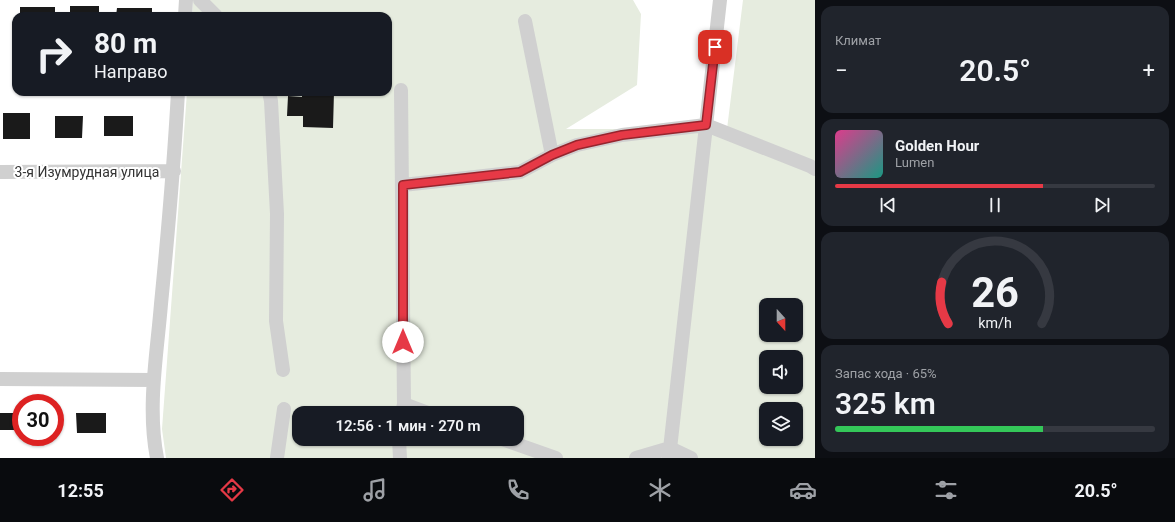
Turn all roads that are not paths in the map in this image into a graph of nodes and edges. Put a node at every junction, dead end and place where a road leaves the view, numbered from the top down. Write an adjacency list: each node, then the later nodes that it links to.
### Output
1 (186, 0): 4 (street)
2 (200, 0): 5 (street)
3 (720, 0): 10 (street)
4 (184, 12)
5 (212, 12)
6 (525, 21): 11 (street)
7 (401, 90): 15 (street)
8 (178, 96): 13 (street)
9 (269, 96): 16 (street)
10 (706, 125): 11 (street); 12 (street); 23 (street)
11 (552, 155): 15 (street)
12 (815, 169)
13 (174, 171): 14 (street, 3-я Изумрудная улица); 18 (street)
14 (0, 172)
15 (403, 185): 19 (street)
16 (283, 370)
17 (0, 379): 18 (street)
18 (154, 380): 24 (street)
19 (403, 406)
20 (284, 409): 25 (street)
21 (399, 446): 26 (street)
22 (522, 446): 27 (street)
23 (669, 453): 28 (street); 29 (street)
24 (157, 458)
25 (277, 458)
26 (400, 458)
27 (556, 458)
28 (636, 458)
29 (692, 458)

